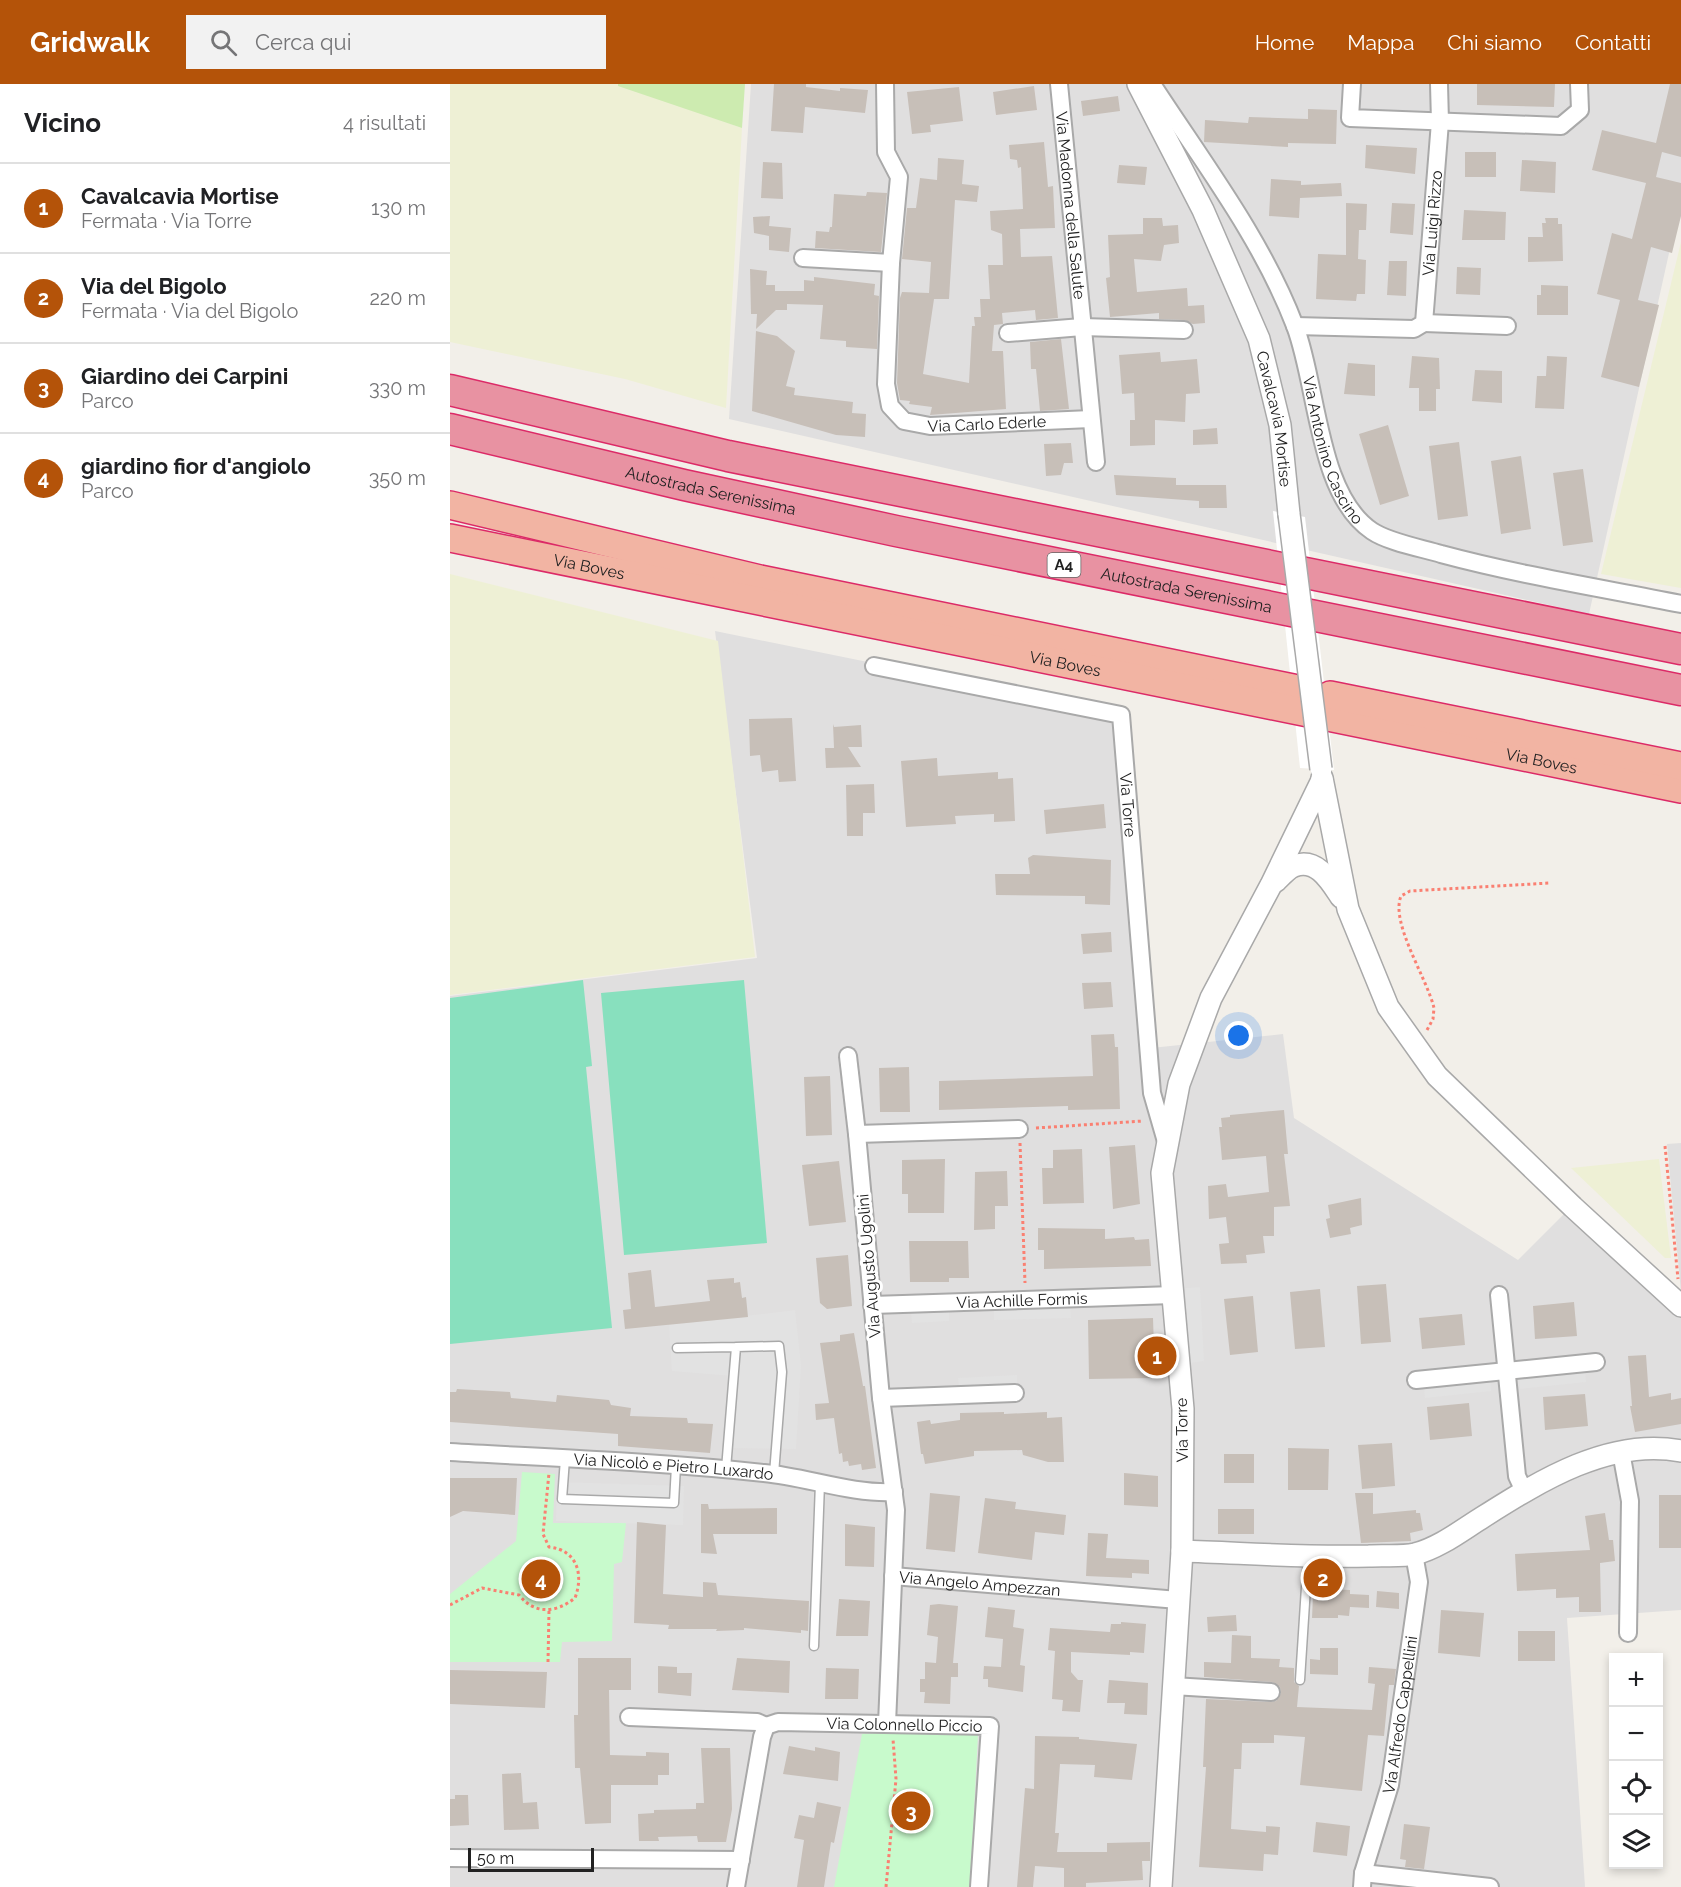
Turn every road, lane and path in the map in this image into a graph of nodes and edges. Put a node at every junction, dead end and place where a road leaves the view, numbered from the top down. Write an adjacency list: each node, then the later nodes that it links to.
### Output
1 (885, 84): 10 (street)
2 (1059, 84): 14 (street, Via Madonna della Salute)
3 (1138, 84): 30 (street, Cavalcavia Mortise, bridge)
4 (1152, 84): 12 (street, Via Antonino Cascino)
5 (1352, 84): 8 (street)
6 (1439, 84): 8 (street, Via Luigi Rizzo)
7 (1579, 84): 8 (street)
8 (1440, 122): 11 (street, Via Luigi Rizzo)
9 (803, 258): 10 (street)
10 (891, 263): 18 (street, Via Carlo Ederle)
11 (1425, 323): 12 (street); 13 (street)
12 (1295, 326): 23 (street, Via Antonino Cascino)
13 (1507, 326)
14 (1082, 327): 15 (street); 16 (street); 18 (street, Via Madonna della Salute)
15 (1184, 330)
16 (1008, 333)
17 (450, 390): 24 (highway)
18 (1091, 419): 20 (street, Via Madonna della Salute)
19 (450, 429): 27 (highway, Autostrada Serenissima / A4)
20 (1096, 462)
21 (450, 506): 26 (highway, Via Boves)
22 (450, 538): 31 (highway, Via Boves)
23 (1681, 604)
24 (1681, 649)
25 (874, 666): 40 (street, Via Torre)
26 (1293, 688)
27 (1681, 690)
28 (1329, 695): 29 (highway, Via Boves)
29 (1681, 766)
30 (1322, 775): 33 (street, Cavalcavia Mortise); 34 (street, Cavalcavia Mortise)
31 (1681, 789)
32 (1551, 883): 35 (path)
33 (1271, 885): 34 (street, Cavalcavia Mortise); 40 (street, Cavalcavia Mortise)
34 (1348, 909): 35 (street, Cavalcavia Mortise)
35 (1413, 1044): 48 (street, Cavalcavia Mortise)
36 (848, 1056): 39 (street, Via Augusto Ugolini)
37 (1147, 1119): 38 (path)
38 (1019, 1129): 39 (street); 46 (path)
39 (857, 1134): 47 (street, Via Augusto Ugolini)
40 (1167, 1145): 42 (street, Cavalcavia Mortise)
41 (1665, 1146): 43 (path)
42 (1162, 1173): 44 (street, Via Torre)
43 (1679, 1282)
44 (1173, 1295): 46 (street, Via Achille Formis); 67 (street, Via Torre)
45 (1499, 1295): 52 (street)
46 (1026, 1299): 47 (street, Via Achille Formis)
47 (872, 1305): 55 (street, Via Augusto Ugolini)
48 (1681, 1306)
49 (736, 1347): 50 (lane); 62 (lane); 63 (lane)
50 (677, 1348)
51 (1596, 1362): 52 (street)
52 (1508, 1370): 53 (street); 65 (street)
53 (1416, 1380)
54 (1015, 1393): 55 (street)
55 (881, 1398): 66 (street, Via Augusto Ugolini)
56 (1681, 1450): 58 (street)
57 (450, 1452): 59 (street, Via Nicolò e Pietro Luxardo)
58 (1621, 1452): 65 (street); 74 (street)
59 (565, 1459): 60 (street, Via Nicolò e Pietro Luxardo); 60 (lane)
60 (676, 1466): 62 (street, Via Nicolò e Pietro Luxardo)
61 (549, 1468): 73 (path)
62 (726, 1469): 63 (street, Via Nicolò e Pietro Luxardo)
63 (774, 1474): 64 (street, Via Nicolò e Pietro Luxardo)
64 (820, 1483): 66 (street, Via Nicolò e Pietro Luxardo); 75 (lane)
65 (1524, 1491): 68 (street)
66 (894, 1492): 70 (street, Via Augusto Ugolini)
67 (1182, 1551): 69 (street); 71 (street, Via Torre)
68 (1414, 1554): 69 (street); 85 (street, Via Alfredo Cappellini)
69 (1308, 1555): 77 (lane)
70 (893, 1576): 71 (street, Via Angelo Ampezzan); 81 (street, Via Angelo Ampezzan)
71 (1178, 1600): 78 (street, Via Torre)
72 (450, 1605): 73 (path)
73 (549, 1611): 76 (path)
74 (1628, 1633)
75 (814, 1646)
76 (548, 1662)
77 (1300, 1680)
78 (1173, 1686): 79 (street); 89 (street, Via Torre)
79 (1271, 1692)
80 (629, 1717): 82 (street, Via Colonnello Piccio)
81 (890, 1724): 82 (street, Via Colonnello Piccio); 87 (path); 88 (street, Via Colonnello Piccio)
82 (766, 1726): 84 (street)
83 (450, 1858): 84 (street)
84 (741, 1860): 86 (street)
85 (1362, 1880): 90 (street, Via Alfredo Cappellini)
86 (736, 1887)
87 (886, 1887)
88 (979, 1887)
89 (1161, 1887)
90 (1490, 1887)

